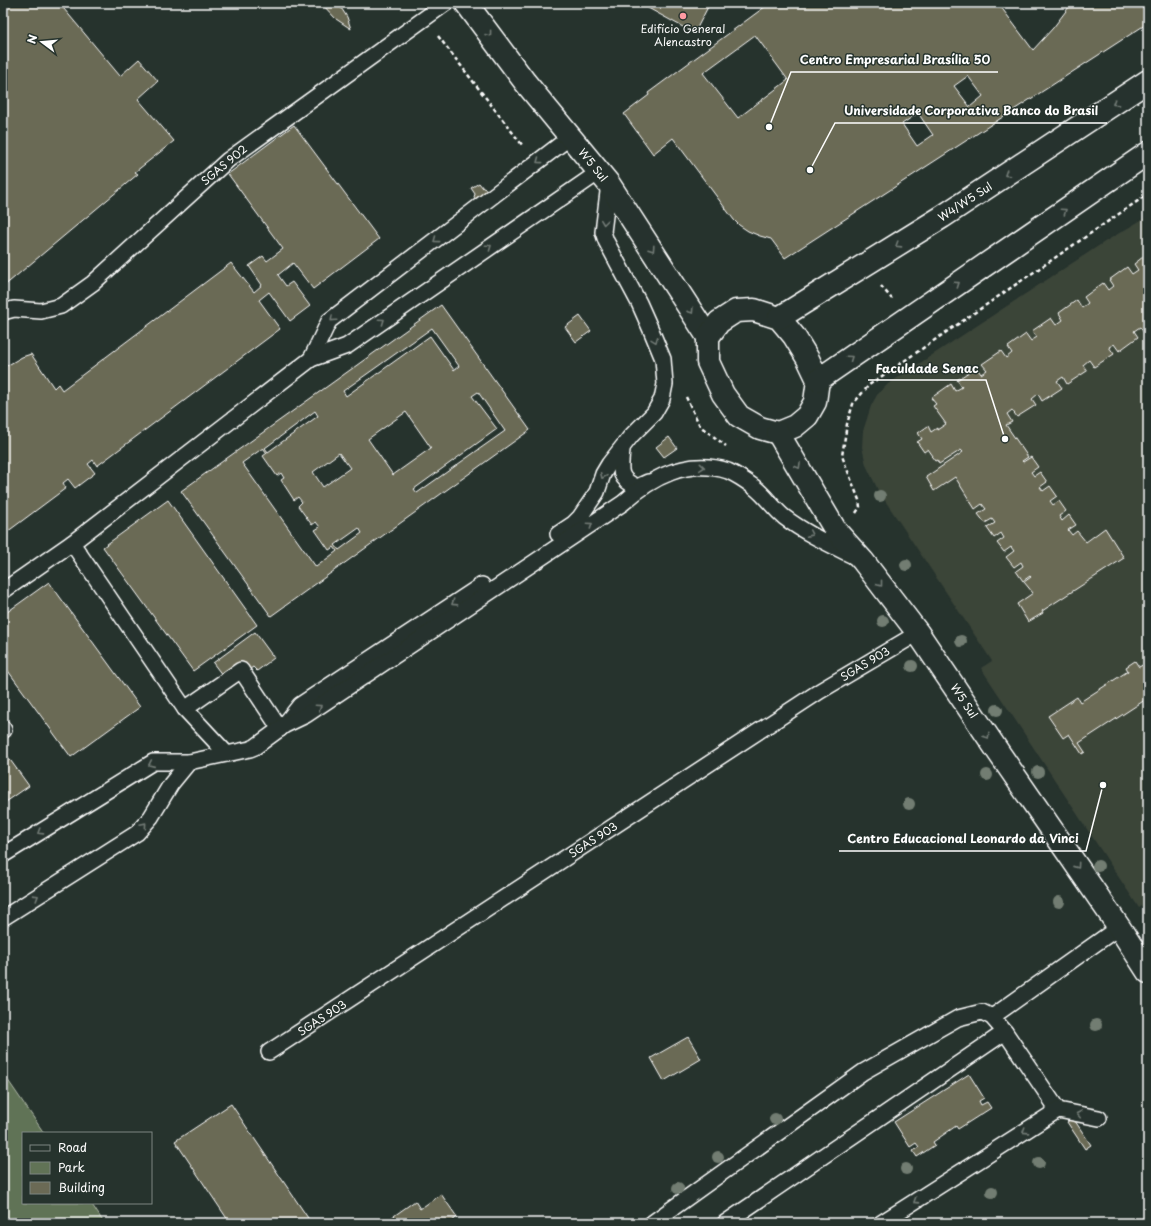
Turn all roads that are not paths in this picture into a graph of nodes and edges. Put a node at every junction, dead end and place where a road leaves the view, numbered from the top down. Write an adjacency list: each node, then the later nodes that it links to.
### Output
1 (446, 3): 7 (lane, SGAS 902)
2 (466, 3): 4 (main road, W5 Sul, one-way to 4)
3 (1148, 81): 8 (main road, W4/W5 Sul, one-way to 8)
4 (570, 137): 6 (main road, W5 Sul); 10 (lane, one-way to 10)
5 (1148, 153): 11 (main road, one-way to 5)
6 (604, 178): 9 (main road, W5 Sul, one-way to 9); 10 (lane, one-way to 6); 13 (lane, one-way to 13)
7 (3, 312)
8 (779, 318): 9 (main road); 11 (main road)
9 (708, 336): 12 (main road)
10 (311, 359): 15 (lane)
11 (818, 380): 12 (main road)
12 (778, 432): 16 (main road, W5 Sul, one-way to 16)
13 (622, 448): 14 (lane); 20 (lane, one-way to 20)
14 (648, 482): 16 (lane, one-way to 16); 20 (lane, one-way to 14)
15 (72, 543): 17 (lane); 19 (lane)
16 (862, 561): 18 (main road, W5 Sul, one-way to 18)
17 (3, 591)
18 (918, 633): 25 (main road, W5 Sul, one-way to 25); 29 (lane, SGAS 903)
19 (185, 709): 20 (lane); 21 (lane)
20 (282, 727): 21 (lane)
21 (227, 754): 22 (lane)
22 (189, 762): 23 (lane, one-way to 23); 24 (lane, one-way to 22)
23 (3, 855)
24 (3, 918)
25 (1119, 927): 26 (main road, W5 Sul); 27 (lane)
26 (1148, 972)
27 (992, 1017): 28 (lane); 32 (lane)
28 (1005, 1032): 30 (lane); 33 (lane)
29 (269, 1052)
30 (1058, 1110): 31 (lane, one-way to 30); 34 (lane, one-way to 34)
31 (1099, 1118)
32 (652, 1223)
33 (725, 1223)
34 (881, 1223)

